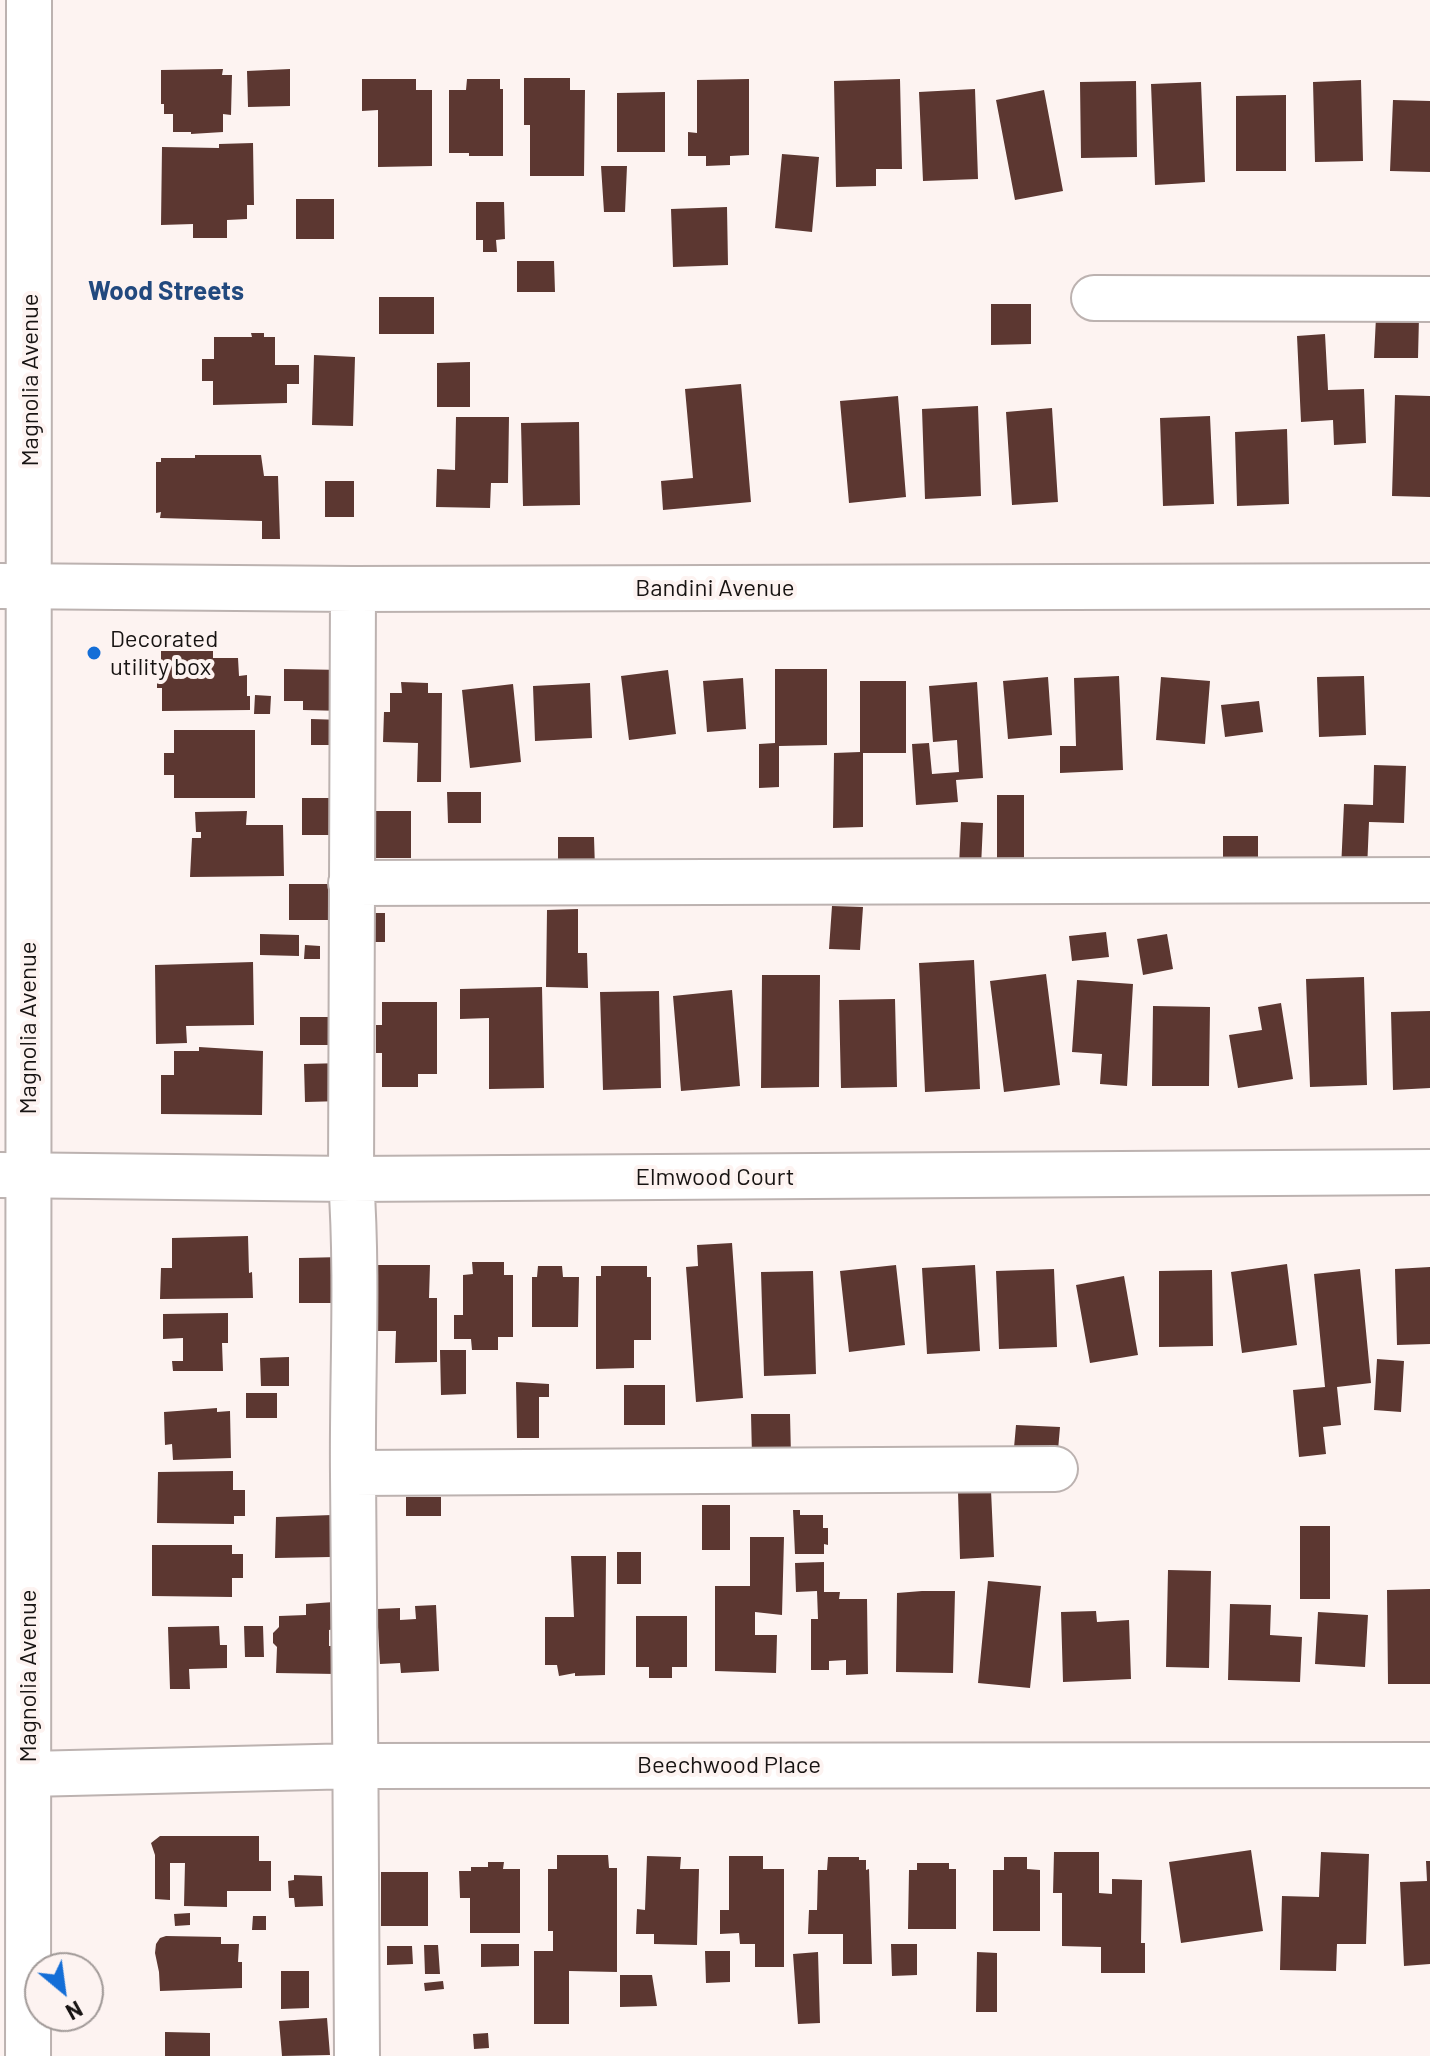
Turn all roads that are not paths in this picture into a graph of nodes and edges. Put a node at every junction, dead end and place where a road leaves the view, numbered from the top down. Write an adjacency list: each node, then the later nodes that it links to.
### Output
1 (29, 0): 4 (street, Magnolia Avenue)
2 (1094, 298): 3 (street)
3 (1430, 299)
4 (15, 586): 6 (street, Bandini Avenue); 10 (street, Magnolia Avenue)
5 (1430, 586): 6 (street, Bandini Avenue)
6 (353, 589): 8 (street)
7 (1430, 880): 8 (street)
8 (351, 883): 11 (street)
9 (1430, 1172): 11 (street, Elmwood Court)
10 (14, 1175): 11 (street, Elmwood Court); 14 (street, Magnolia Avenue)
11 (351, 1179): 13 (street)
12 (1055, 1469): 13 (street)
13 (353, 1473): 16 (street)
14 (14, 1546): 17 (street, Magnolia Avenue)
15 (1430, 1765): 16 (street, Beechwood Place)
16 (357, 1766): 17 (street, Beechwood Place); 20 (street)
17 (29, 1774): 18 (street, Magnolia Avenue)
18 (14, 1873): 19 (street, Magnolia Avenue)
19 (28, 2056)
20 (357, 2056)

